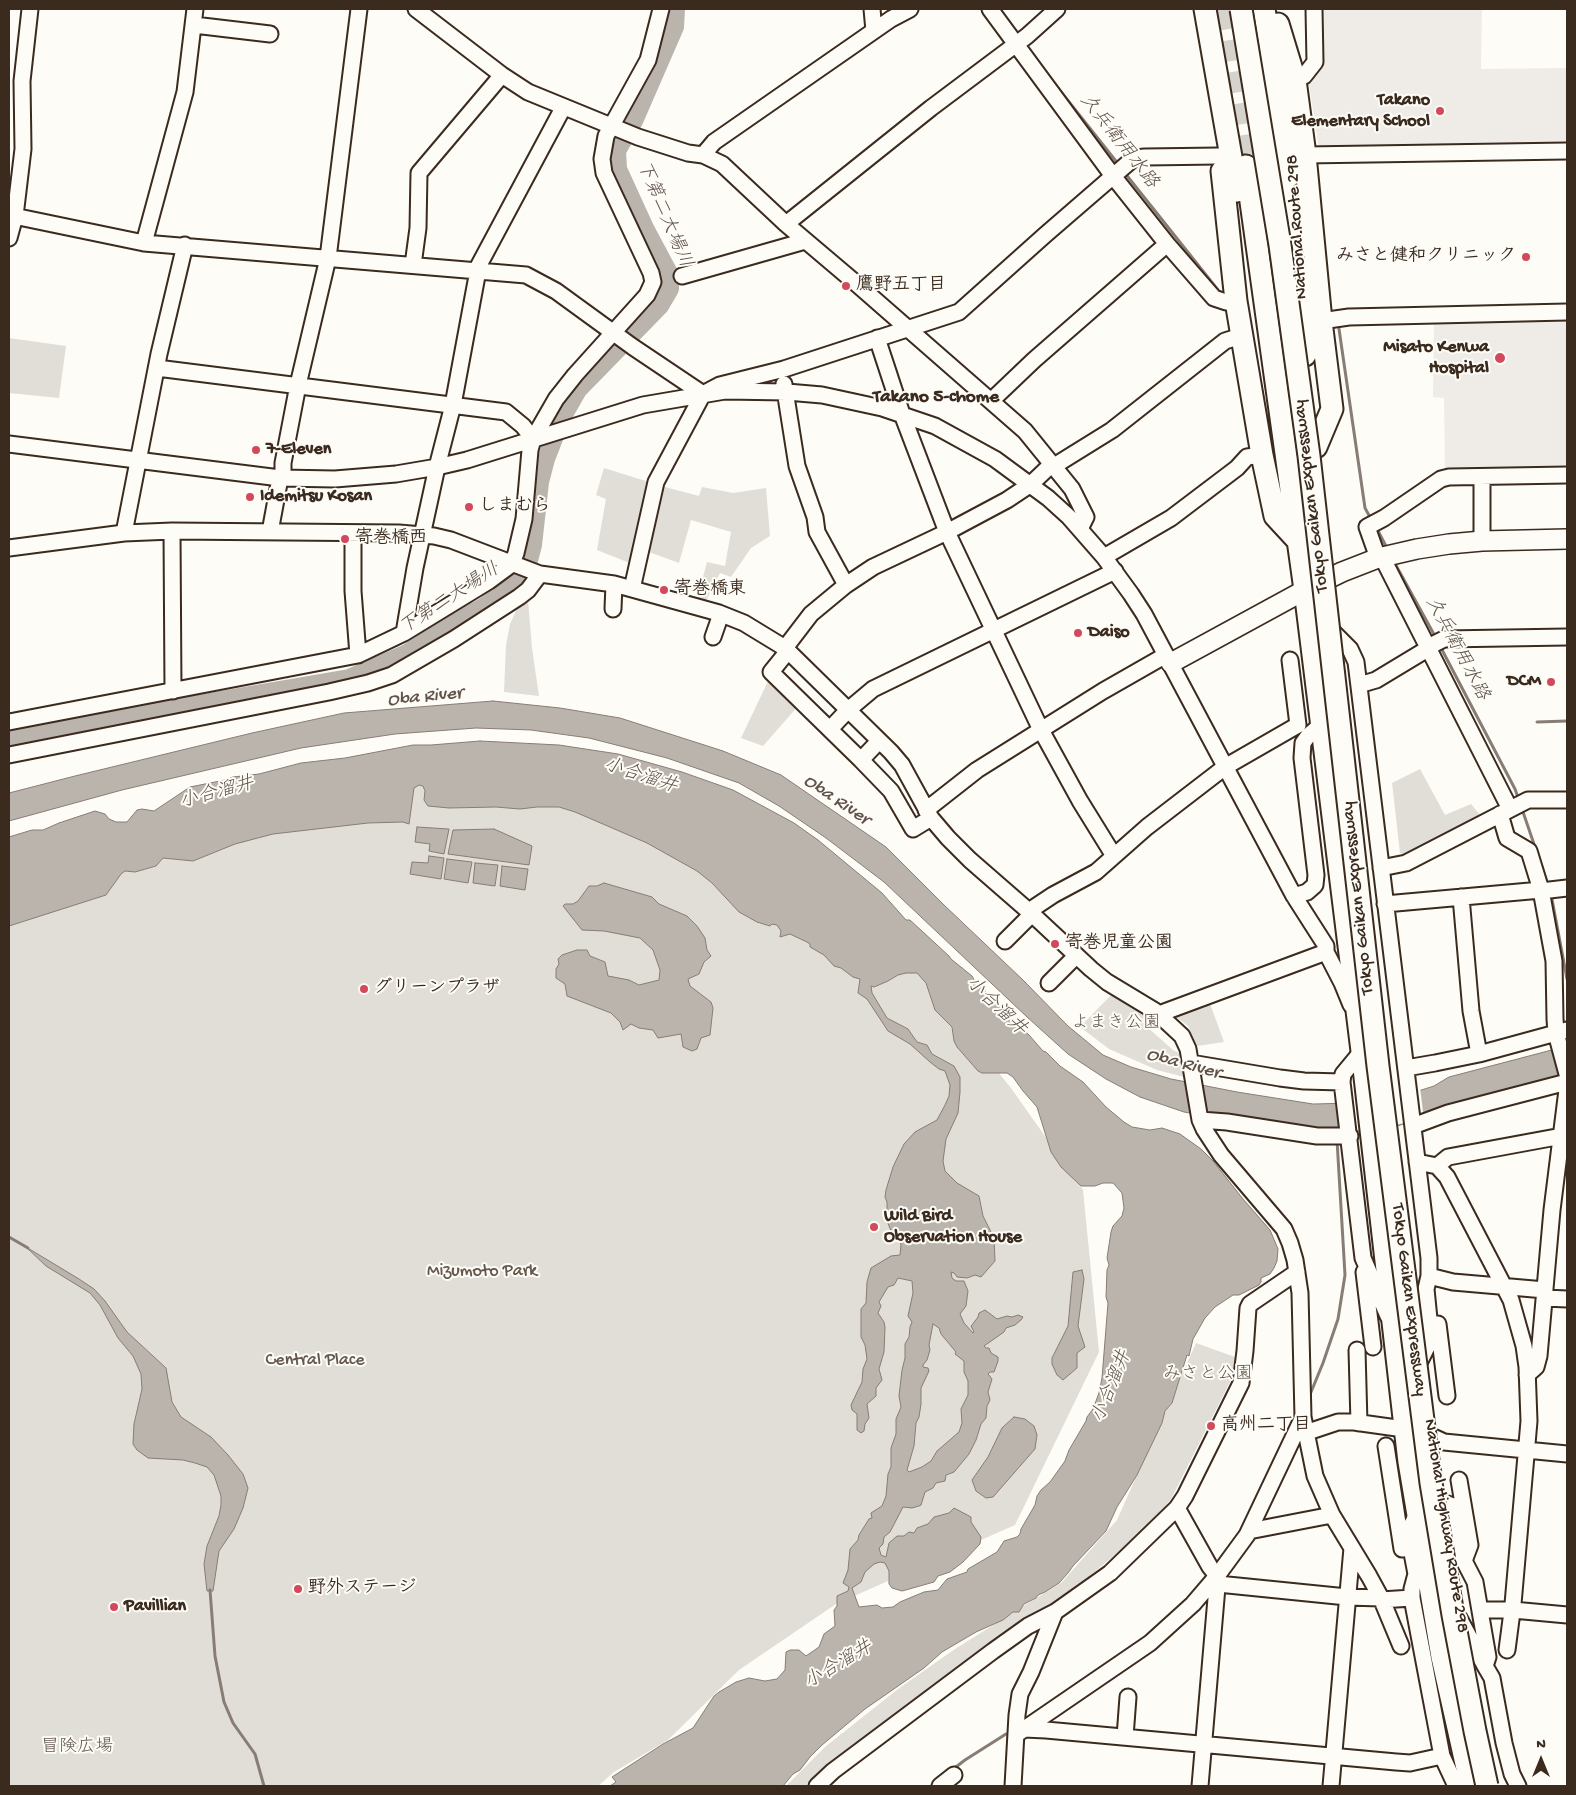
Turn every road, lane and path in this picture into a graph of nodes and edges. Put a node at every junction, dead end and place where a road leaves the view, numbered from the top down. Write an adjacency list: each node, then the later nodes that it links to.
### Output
1 (30, 9): 34 (street)
2 (195, 9): 17 (street)
3 (359, 9): 42 (street)
4 (661, 9): 25 (street)
5 (872, 9): 18 (street)
6 (910, 9): 18 (street)
7 (990, 9): 20 (street)
8 (1056, 9): 20 (street)
9 (1205, 9): 21 (highway)
10 (1213, 9): 33 (highway)
11 (1230, 9): 211 (highway, Tokyo Gaikan Expressway)
12 (1241, 9): 212 (highway, Tokyo Gaikan Expressway, bridge)
13 (1264, 9): 30 (highway)
14 (1314, 9): 23 (street)
15 (426, 12): 22 (street)
16 (1277, 17): 23 (highway); 36 (highway, National Route 298)
17 (194, 25): 19 (street); 39 (street)
18 (874, 31): 27 (street)
19 (270, 34)
20 (1021, 40): 32 (street); 35 (street)
21 (1213, 61): 29 (highway); 33 (highway)
22 (502, 74): 24 (street); 43 (street)
23 (1295, 80): 28 (highway)
24 (563, 108): 25 (street); 44 (street)
25 (611, 127): 27 (street); 50 (street)
26 (1567, 151): 28 (street)
27 (703, 155): 35 (street)
28 (1305, 155): 48 (highway)
29 (1218, 156): 32 (street); 46 (highway)
30 (1280, 157): 36 (highway); 53 (highway, National Highway Route 298)
31 (1246, 166): 73 (highway, National Highway Route 298)
32 (1113, 176): 40 (street); 49 (street)
33 (1237, 190): 73 (highway)
34 (12, 215): 37 (street); 39 (street)
35 (786, 224): 38 (street)
36 (1297, 231): 53 (highway, National Route 298)
37 (9, 238)
38 (805, 241): 45 (street); 49 (street)
39 (144, 243): 41 (street)
40 (1167, 244): 46 (street); 59 (street)
41 (185, 246): 42 (street); 54 (street)
42 (328, 258): 43 (street); 56 (street)
43 (413, 265): 44 (street)
44 (478, 270): 50 (street); 60 (street)
45 (682, 276)
46 (1236, 301): 51 (highway)
47 (1567, 312): 48 (street)
48 (1321, 321): 64 (highway)
49 (908, 329): 52 (street); 59 (street)
50 (615, 333): 58 (street); 62 (street)
51 (1241, 336): 65 (highway); 67 (street)
52 (877, 338): 55 (street); 61 (street)
53 (1305, 355): 64 (highway, National Highway Route 298)
54 (156, 368): 56 (street); 66 (street)
55 (781, 370): 57 (street); 58 (street)
56 (298, 386): 60 (street); 71 (street)
57 (787, 392): 58 (street); 61 (street); 92 (street)
58 (703, 394): 62 (street); 93 (street)
59 (991, 401): 67 (street)
60 (454, 405): 62 (street); 68 (street)
61 (902, 414): 72 (street); 77 (street)
62 (533, 439): 68 (street); 87 (street)
63 (9, 444): 66 (street)
64 (1316, 448): 90 (highway, National Highway Route 298)
65 (1262, 455): 83 (highway); 86 (street)
66 (138, 460): 71 (street); 79 (street)
67 (1053, 465): 72 (street); 74 (street)
68 (437, 467): 71 (street); 80 (street)
69 (1567, 475): 70 (street)
70 (1482, 477): 82 (street); 85 (street)
71 (281, 478): 76 (street)
72 (1031, 484): 74 (street); 77 (street)
73 (1294, 504): 83 (highway, National Highway Route 298)
74 (1080, 529): 86 (street)
75 (172, 531): 76 (street); 79 (street); 109 (street)
76 (270, 532): 78 (street)
77 (947, 532): 92 (street); 97 (street)
78 (352, 533): 80 (street); 104 (street)
79 (124, 534): 84 (street)
80 (421, 535): 87 (street); 98 (street)
81 (1567, 539): 82 (main road)
82 (1482, 541): 85 (main road)
83 (1299, 542): 94 (highway, National Highway Route 298)
84 (9, 548)
85 (1386, 556): 90 (main road); 102 (street)
86 (1104, 557): 88 (street)
87 (514, 565): 89 (street); 98 (street)
88 (1114, 571): 97 (street); 105 (street)
89 (538, 573): 91 (street); 118 (street)
90 (1328, 579): 94 (main road); 99 (highway, National Highway Route 298)
91 (614, 584): 93 (street); 95 (street)
92 (846, 585): 103 (street)
93 (632, 589): 96 (street)
94 (1306, 590): 105 (main road); 115 (highway, National Highway Route 298)
95 (613, 609)
96 (721, 614): 100 (street); 103 (street)
97 (994, 629): 111 (street); 114 (street)
98 (404, 633): 104 (street)
99 (1334, 633): 108 (street); 146 (highway, National Highway Route 298)
100 (713, 637)
101 (1567, 637): 102 (street)
102 (1433, 645): 108 (street); 124 (street)
103 (786, 649): 107 (street); 110 (street)
104 (358, 655): 109 (street)
105 (1169, 659): 114 (street); 120 (street)
106 (1290, 660): 116 (street)
107 (820, 682): 110 (street); 111 (street)
108 (1359, 685): 127 (street)
109 (173, 691): 112 (street)
110 (801, 700): 113 (street)
111 (848, 710): 113 (street); 117 (street)
112 (9, 722)
113 (830, 729): 119 (street)
114 (1041, 730): 125 (street); 126 (street)
115 (1315, 730): 116 (street); 129 (street); 138 (highway, National Highway Route 298)
116 (1290, 731): 120 (street)
117 (880, 741): 119 (street); 121 (street)
118 (9, 755)
119 (861, 760): 122 (street)
120 (1225, 767): 126 (street); 129 (street)
121 (910, 780): 122 (street); 125 (street)
122 (891, 791): 125 (street)
123 (1567, 800): 124 (street)
124 (1512, 808): 127 (street); 128 (street)
125 (929, 814): 132 (street)
126 (1114, 856): 132 (street)
127 (1381, 868): 131 (street)
128 (1551, 890): 130 (street); 139 (street)
129 (1294, 896): 134 (street)
130 (1461, 897): 131 (street); 141 (street)
131 (1385, 904): 143 (street)
132 (1030, 912): 133 (street); 135 (street)
133 (1006, 941)
134 (1326, 952): 137 (street); 138 (street)
135 (1076, 956): 136 (street); 137 (street)
136 (1050, 983)
137 (1159, 1014): 142 (street)
138 (1358, 1030): 140 (highway, National Highway Route 298)
139 (1562, 1032): 141 (street); 144 (street)
140 (1362, 1051): 145 (street); 146 (highway, National Highway Route 298)
141 (1479, 1054): 143 (street)
142 (1192, 1068): 145 (street); 149 (street)
143 (1406, 1072): 150 (street)
144 (1567, 1074)
145 (1342, 1082): 151 (street)
146 (1376, 1082): 161 (highway, National Highway Route 298); 164 (highway, National Highway Route 298)
147 (1567, 1082): 150 (street)
148 (1567, 1090): 152 (street)
149 (1200, 1119): 151 (street); 156 (street)
150 (1413, 1126): 153 (street)
151 (1350, 1136): 155 (street)
152 (1564, 1136): 154 (street); 159 (street)
153 (1417, 1162): 154 (street); 157 (street)
154 (1437, 1166): 158 (street)
155 (1363, 1258): 161 (street); 162 (street)
156 (1297, 1272): 167 (street); 177 (street)
157 (1429, 1276): 158 (street); 164 (street); 166 (street)
158 (1504, 1287): 159 (street); 165 (street)
159 (1545, 1294): 160 (street); 165 (street)
160 (1567, 1299)
161 (1393, 1326): 169 (highway, National Highway Route 298)
162 (1373, 1347)
163 (1357, 1350): 168 (street)
164 (1420, 1361): 171 (highway, National Highway Route 298)
165 (1527, 1375): 173 (street)
166 (1447, 1396)
167 (1303, 1417): 170 (street); 180 (street)
168 (1360, 1423): 169 (street); 170 (street)
169 (1404, 1429): 171 (street); 178 (highway, National Highway Route 298)
170 (1305, 1433): 179 (street)
171 (1431, 1436): 173 (street); 176 (highway, National Highway Route 298)
172 (1386, 1446): 184 (street)
173 (1526, 1450): 174 (street); 188 (street)
174 (1567, 1454)
175 (1459, 1480): 182 (street)
176 (1440, 1501): 182 (street); 191 (highway, National Highway Route 298)
177 (1177, 1508): 183 (street); 189 (street)
178 (1418, 1514): 184 (street); 210 (highway, National Highway Route 298)
179 (1332, 1515): 180 (street); 181 (street)
180 (1249, 1531): 183 (street)
181 (1352, 1548): 185 (street); 186 (street)
182 (1464, 1561): 187 (street)
183 (1217, 1579): 185 (street); 197 (street); 199 (street)
184 (1413, 1590): 186 (street); 200 (street)
185 (1348, 1597): 186 (street); 201 (street)
186 (1381, 1599): 193 (street)
187 (1480, 1610): 188 (street); 195 (street)
188 (1512, 1610): 190 (street); 194 (street)
189 (1055, 1612): 197 (street); 204 (street)
190 (1567, 1614)
191 (1458, 1617): 195 (street); 213 (highway, National Highway Route 298)
192 (1163, 1620): 197 (street)
193 (1401, 1646)
194 (1507, 1650)
195 (1485, 1666): 203 (street)
196 (1128, 1697): 198 (street)
197 (1020, 1728): 198 (street); 206 (street)
198 (1125, 1737): 199 (street)
199 (1204, 1745): 201 (street); 207 (street)
200 (1442, 1756): 201 (street); 209 (street)
201 (1333, 1757): 208 (street)
202 (954, 1775): 205 (street)
203 (1513, 1782)
204 (817, 1786)
205 (940, 1786)
206 (1013, 1786)
207 (1200, 1786)
208 (1331, 1786)
209 (1456, 1786)
210 (1470, 1786)
211 (1476, 1786)
212 (1487, 1786)
213 (1494, 1786)

